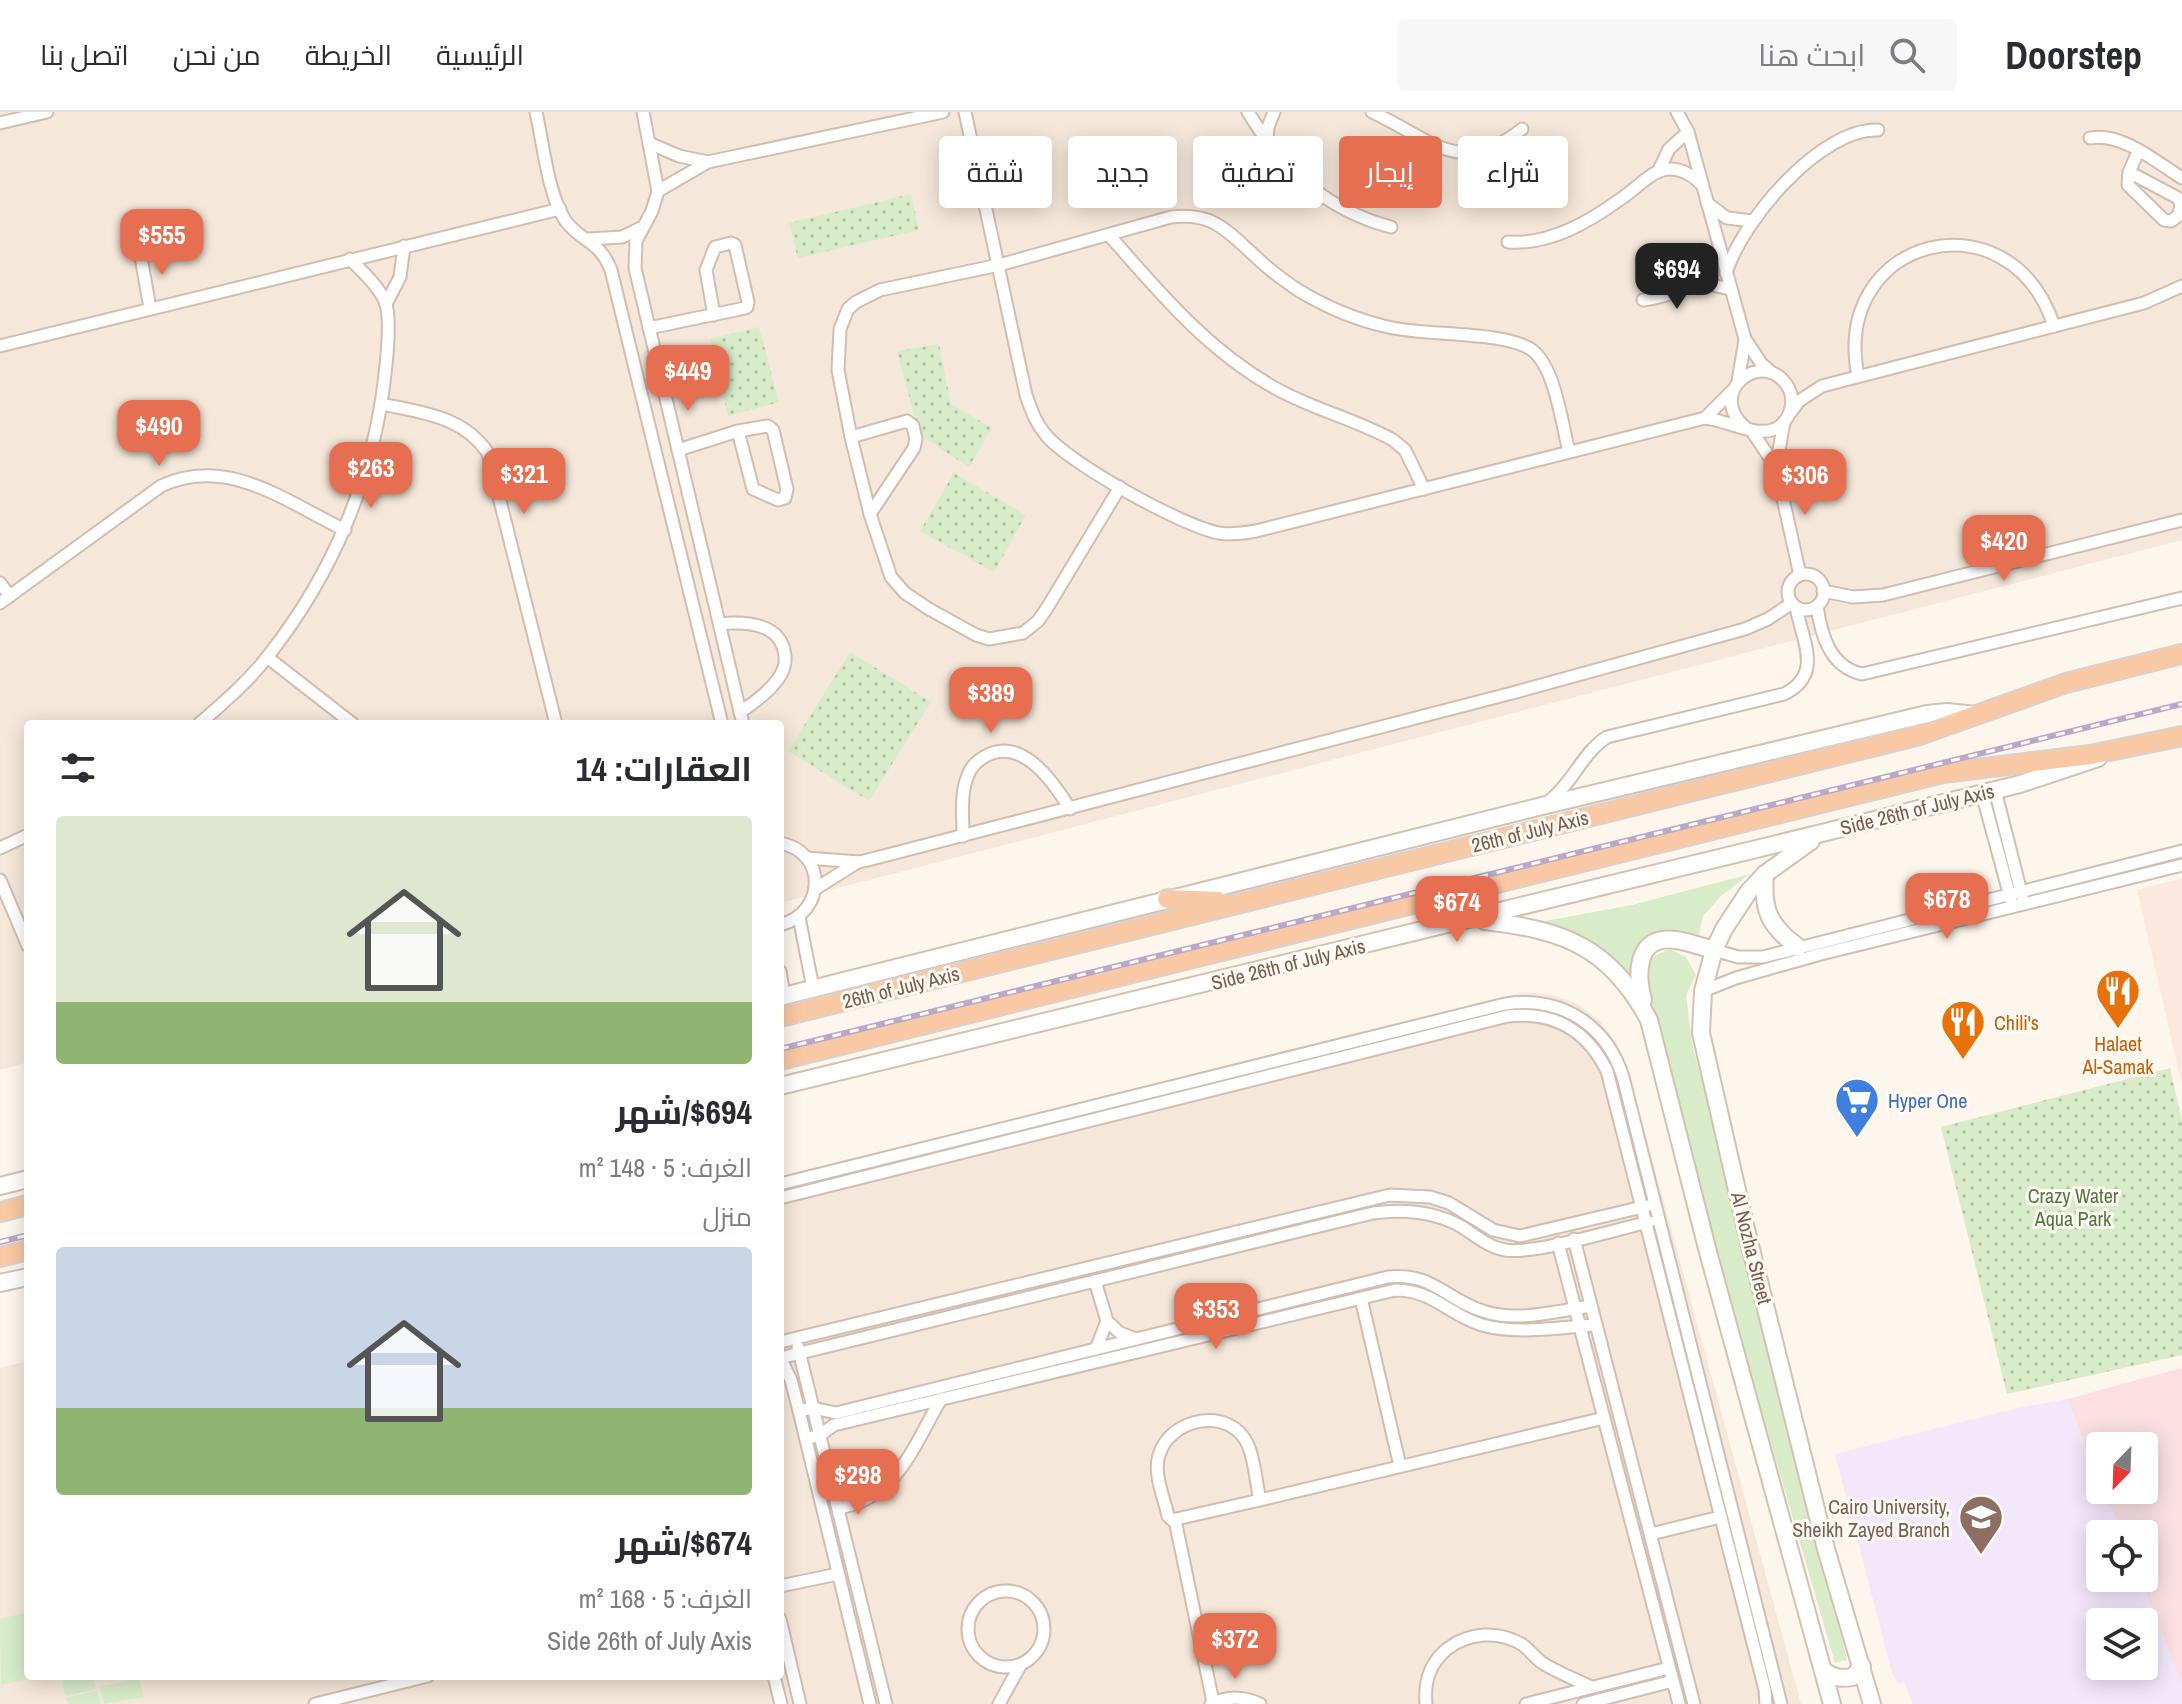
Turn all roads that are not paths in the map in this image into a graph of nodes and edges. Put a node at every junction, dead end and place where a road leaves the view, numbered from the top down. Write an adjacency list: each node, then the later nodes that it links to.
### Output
1 (47, 112): 12 (street)
2 (536, 112): 29 (street)
3 (643, 112): 19 (street)
4 (943, 112): 21 (street)
5 (965, 112): 40 (street)
6 (1248, 112): 16 (street)
7 (1274, 112): 17 (street)
8 (1372, 112): 11 (street)
9 (1677, 112): 15 (street)
10 (1688, 112): 15 (street)
11 (1389, 117): 13 (street)
12 (0, 123)
13 (1522, 129)
14 (1878, 130): 30 (street)
15 (1688, 132): 22 (street); 25 (street)
16 (1265, 136)
17 (1267, 136)
18 (2090, 138): 20 (street)
19 (649, 143): 21 (street); 26 (street)
20 (2138, 152): 23 (street); 24 (street)
21 (708, 162): 26 (street)
22 (1658, 172): 25 (street); 35 (street)
23 (2129, 172): 23 (street)
24 (2182, 178)
25 (1702, 185): 28 (street)
26 (658, 191): 31 (street)
27 (1323, 197): 32 (street)
28 (1707, 202): 30 (street); 38 (street)
29 (560, 209): 34 (street); 36 (street)
30 (1753, 221): 41 (street)
31 (643, 227): 34 (street); 50 (street)
32 (1391, 227)
33 (1109, 235): 40 (street); 65 (street); 68 (street)
34 (588, 239): 87 (street)
35 (1508, 242)
36 (404, 246): 39 (street); 46 (street)
37 (140, 252): 47 (street)
38 (1721, 254): 41 (street); 42 (street)
39 (350, 259): 46 (street); 47 (street)
40 (999, 265): 63 (street); 67 (street)
41 (1726, 274): 44 (street)
42 (1694, 281): 44 (street); 45 (street)
43 (2182, 286): 49 (street)
44 (1730, 289): 51 (street)
45 (1643, 300)
46 (386, 304): 58 (street)
47 (150, 308): 52 (street)
48 (714, 315): 48 (street); 50 (street)
49 (2054, 326): 54 (street); 54 (street)
50 (649, 328): 64 (street)
51 (1745, 339): 53 (street); 56 (street)
52 (0, 346)
53 (1772, 373): 55 (street); 56 (street)
54 (1858, 376): 57 (street)
55 (1783, 380): 57 (street); 59 (street)
56 (1736, 386): 60 (street); 61 (street)
57 (1822, 386): 59 (street)
58 (382, 404): 71 (street); 86 (street)
59 (1787, 417): 61 (street); 66 (street)
60 (1705, 418): 61 (street); 65 (street)
61 (1748, 429): 66 (street)
62 (738, 431): 62 (street); 64 (street)
63 (851, 437): 69 (street); 69 (street)
64 (678, 450): 79 (street)
65 (1569, 452): 68 (street)
66 (1776, 467): 72 (street)
67 (1120, 487): 68 (street); 69 (street)
68 (1424, 489)
69 (870, 514)
70 (2182, 520): 74 (street)
71 (345, 530): 76 (street); 81 (street)
72 (1800, 575): 74 (street); 77 (street)
73 (0, 583): 76 (street)
74 (1823, 591): 78 (street)
75 (2182, 598): 78 (street)
76 (5, 600)
77 (1794, 605): 78 (street); 91 (street); 92 (street)
78 (1817, 606)
79 (720, 624): 83 (street); 83 (street)
80 (2182, 654): 82 (highway, 26th of July Axis)
81 (267, 657): 84 (street); 85 (street)
82 (1978, 715): 91 (main road); 107 (highway, 26th of July Axis)
83 (742, 718)
84 (203, 720)
85 (348, 720)
86 (555, 720)
87 (721, 720)
88 (2182, 736): 89 (highway)
89 (2119, 750): 90 (main road, Side 26th of July Axis); 123 (highway)
90 (1988, 791): 93 (main road, Side 26th of July Axis); 105 (street)
91 (1542, 806): 106 (main road)
92 (1070, 809): 94 (street); 94 (street)
93 (1826, 832): 102 (main road, Al Nozha Street); 110 (main road, Side 26th of July Axis)
94 (963, 836): 100 (street)
95 (24, 837): 97 (street)
96 (784, 843): 99 (street)
97 (0, 848)
98 (2182, 851): 105 (street)
99 (807, 858): 100 (street); 104 (street)
100 (859, 862): 104 (street)
101 (2182, 865): 108 (street)
102 (1765, 874): 114 (main road); 115 (main road, Al Nozha Street)
103 (0, 880): 113 (street)
104 (815, 889): 109 (street)
105 (2015, 892): 108 (street); 112 (street)
106 (1167, 899): 107 (highway); 116 (main road)
107 (1241, 902): 121 (highway, 26th of July Axis)
108 (2019, 906): 112 (street)
109 (799, 917): 111 (street); 116 (street)
110 (1473, 920): 122 (main road); 124 (main road, Side 26th of July Axis)
111 (784, 923)
112 (1892, 930): 114 (street); 117 (street)
113 (24, 937)
114 (1798, 947): 115 (street)
115 (1714, 950): 117 (main road, Al Nozha Street); 122 (main road)
116 (813, 988): 118 (main road)
117 (1703, 991): 171 (main road, Al Nozha Street)
118 (784, 995)
119 (1520, 1002): 120 (street); 126 (street); 129 (street)
120 (1523, 1015): 128 (street); 131 (street)
121 (784, 1016)
122 (1649, 1020): 173 (main road)
123 (784, 1059)
124 (784, 1085)
125 (24, 1180): 127 (main road)
126 (784, 1183)
127 (0, 1186)
128 (784, 1197)
129 (1655, 1204): 131 (street); 133 (street)
130 (24, 1206): 132 (highway)
131 (1641, 1207): 134 (street); 148 (street)
132 (0, 1212)
133 (1659, 1220): 134 (street); 193 (street)
134 (1645, 1223): 135 (street); 164 (street)
135 (1574, 1239): 136 (street); 143 (street)
136 (1558, 1243): 140 (street); 144 (street)
137 (24, 1251): 138 (highway)
138 (0, 1257)
139 (24, 1278): 141 (main road)
140 (1095, 1281): 145 (street); 152 (street)
141 (0, 1283)
142 (1361, 1298): 147 (street); 155 (street); 161 (street)
143 (1591, 1306): 144 (street); 146 (street)
144 (1575, 1308): 147 (street); 149 (street)
145 (1107, 1321): 149 (street); 151 (street)
146 (1596, 1325): 147 (street); 166 (street)
147 (1580, 1326): 158 (street)
148 (796, 1338): 150 (street); 152 (street)
149 (1136, 1339): 151 (street)
150 (784, 1341)
151 (1096, 1349): 156 (street)
152 (800, 1354): 153 (street); 156 (street)
153 (784, 1356)
154 (784, 1365): 157 (street)
155 (941, 1399): 159 (street); 163 (street)
156 (813, 1408): 157 (street); 159 (street)
157 (799, 1411): 160 (street)
158 (1604, 1418): 161 (street); 172 (street)
159 (820, 1435): 160 (street); 163 (street)
160 (806, 1439): 167 (street)
161 (1400, 1466): 162 (street)
162 (1260, 1500): 165 (street); 165 (street)
163 (838, 1508): 184 (street)
164 (1720, 1517): 166 (street); 192 (street)
165 (1175, 1520): 179 (street)
166 (1651, 1534): 191 (street)
167 (838, 1574): 168 (street); 183 (street)
168 (784, 1585)
169 (784, 1636): 182 (street)
170 (1021, 1664): 170 (street); 185 (street)
171 (1862, 1666): 173 (main road); 195 (main road, Al Nozha Street)
172 (1669, 1668): 176 (street); 177 (street)
173 (1824, 1671): 194 (main road)
174 (413, 1680): 178 (street)
175 (775, 1680): 181 (street)
176 (1673, 1681): 189 (street); 190 (street)
177 (1591, 1687): 187 (street); 188 (street)
178 (328, 1702): 180 (street)
179 (1212, 1703): 186 (street)
180 (315, 1704)
181 (781, 1704)
182 (800, 1704)
183 (870, 1704)
184 (886, 1704)
185 (999, 1704)
186 (1260, 1704)
187 (1426, 1704)
188 (1526, 1704)
189 (1583, 1704)
190 (1679, 1704)
191 (1694, 1704)
192 (1766, 1704)
193 (1781, 1704)
194 (1832, 1704)
195 (1872, 1704)

